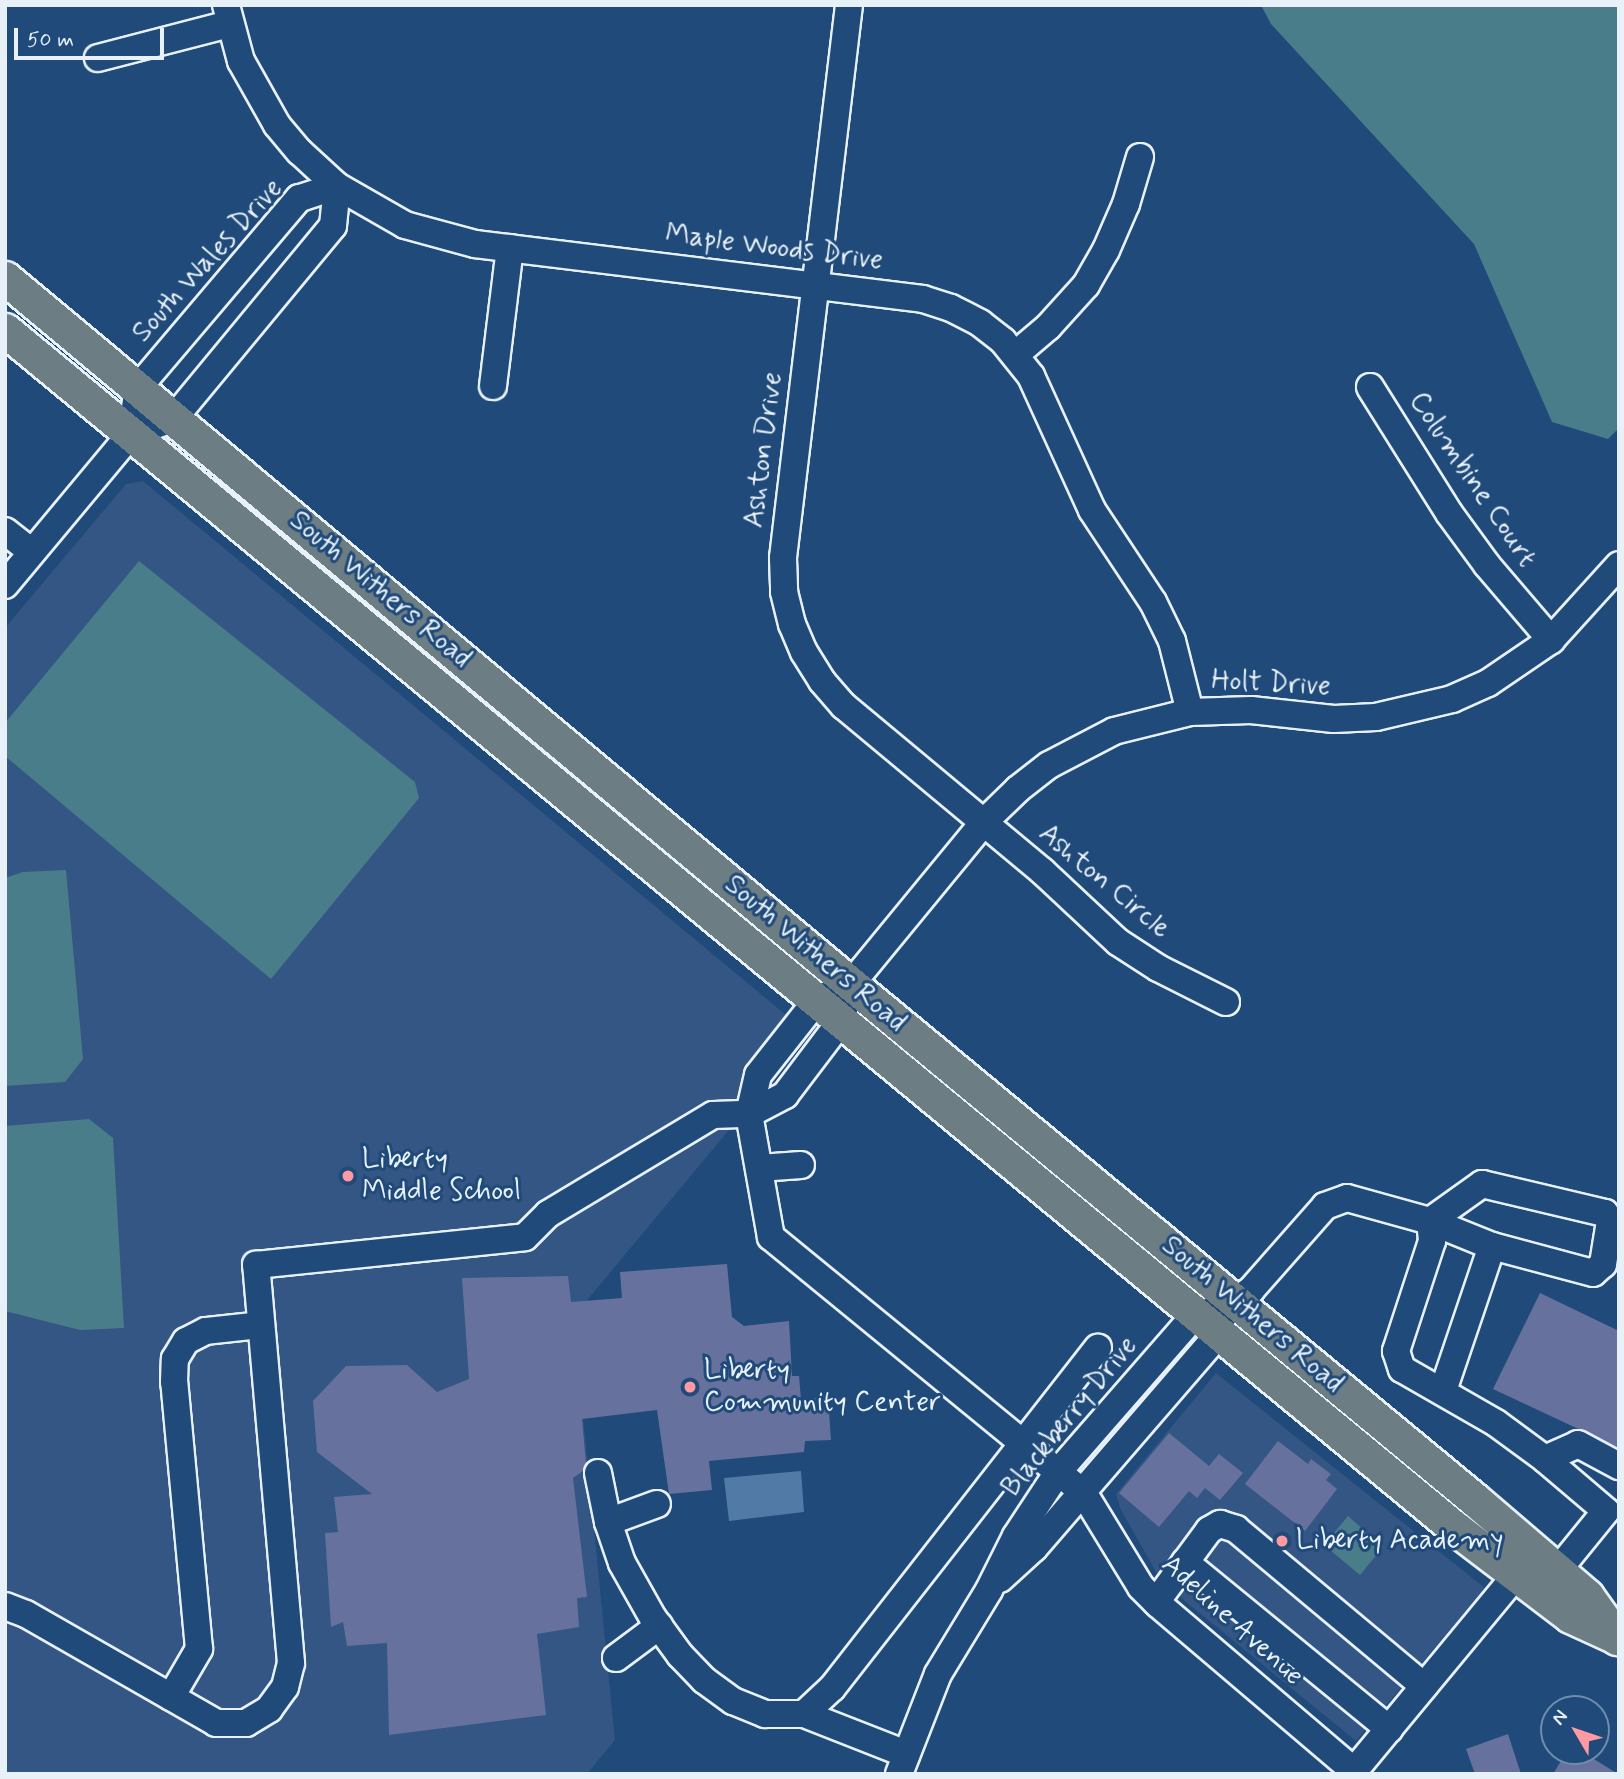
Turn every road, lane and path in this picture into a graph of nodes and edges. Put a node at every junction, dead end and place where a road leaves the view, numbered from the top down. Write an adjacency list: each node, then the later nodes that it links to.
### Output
1 (849, 5): 8 (street, Ashton Drive)
2 (228, 15): 3 (street); 5 (street, Maple Woods Drive)
3 (98, 58)
4 (1140, 157): 10 (street)
5 (337, 186): 6 (street, Maple Woods Drive); 13 (street, South Wales Drive); 14 (street)
6 (510, 248): 8 (street, Maple Woods Drive); 11 (street)
7 (5, 278): 13 (main road, South Withers Road)
8 (815, 285): 10 (street, Maple Woods Drive); 22 (street, Ashton Drive)
9 (5, 330): 15 (main road, South Withers Road)
10 (1015, 355): 21 (street, Maple Woods Drive)
11 (494, 386)
12 (1370, 387): 20 (street, Columbine Court)
13 (138, 388): 14 (main road, South Withers Road); 15 (street)
14 (174, 418): 15 (street); 23 (main road, South Withers Road)
15 (131, 434): 17 (street); 25 (main road, South Withers Road)
16 (5, 531): 17 (street)
17 (32, 552): 19 (street)
18 (1619, 565): 20 (street, Holt Drive)
19 (5, 585)
20 (1551, 640): 21 (street, Holt Drive)
21 (1191, 712): 22 (street, Holt Drive)
22 (984, 822): 23 (street, Holt Drive); 24 (street, Ashton Circle)
23 (851, 984): 25 (street, Holt Drive); 31 (main road, South Withers Road)
24 (1226, 1002)
25 (829, 1011): 26 (street, Holt Drive); 31 (main road, South Withers Road)
26 (749, 1114): 28 (street, Adeline Avenue); 32 (street)
27 (802, 1165): 28 (street)
28 (759, 1168): 35 (street, Adeline Avenue)
29 (1430, 1221): 30 (street); 30 (street); 31 (street); 34 (street)
30 (1492, 1246): 34 (street)
31 (1218, 1314): 38 (street, Blackberry Drive); 40 (street, Blackberry Drive); 45 (main road, South Withers Road); 46 (main road, South Withers Road)
32 (261, 1325): 54 (street); 54 (street)
33 (1098, 1347): 35 (street)
34 (1443, 1391): 36 (street)
35 (1024, 1442): 38 (street, Adeline Avenue); 55 (street)
36 (1545, 1459): 37 (street); 42 (street)
37 (1619, 1466)
38 (1058, 1472): 40 (street, Adeline Avenue); 47 (street, Blackberry Drive)
39 (598, 1473): 43 (street)
40 (1083, 1492): 47 (street, Blackberry Drive); 48 (street, Adeline Avenue)
41 (657, 1504): 43 (street)
42 (1613, 1506): 45 (street)
43 (608, 1522): 50 (street)
44 (1185, 1562): 48 (street); 53 (street); 56 (street)
45 (1558, 1570): 51 (main road, South Withers Road)
46 (1516, 1575): 51 (main road, South Withers Road); 53 (street)
47 (989, 1590): 57 (street, Blackberry Drive)
48 (1156, 1602): 56 (street, Adeline Avenue)
49 (5, 1606): 54 (street)
50 (659, 1626): 52 (street); 55 (street)
51 (1618, 1638)
52 (616, 1658)
53 (1424, 1686): 56 (street)
54 (171, 1697)
55 (804, 1714): 57 (street)
56 (1389, 1729)
57 (902, 1764)

